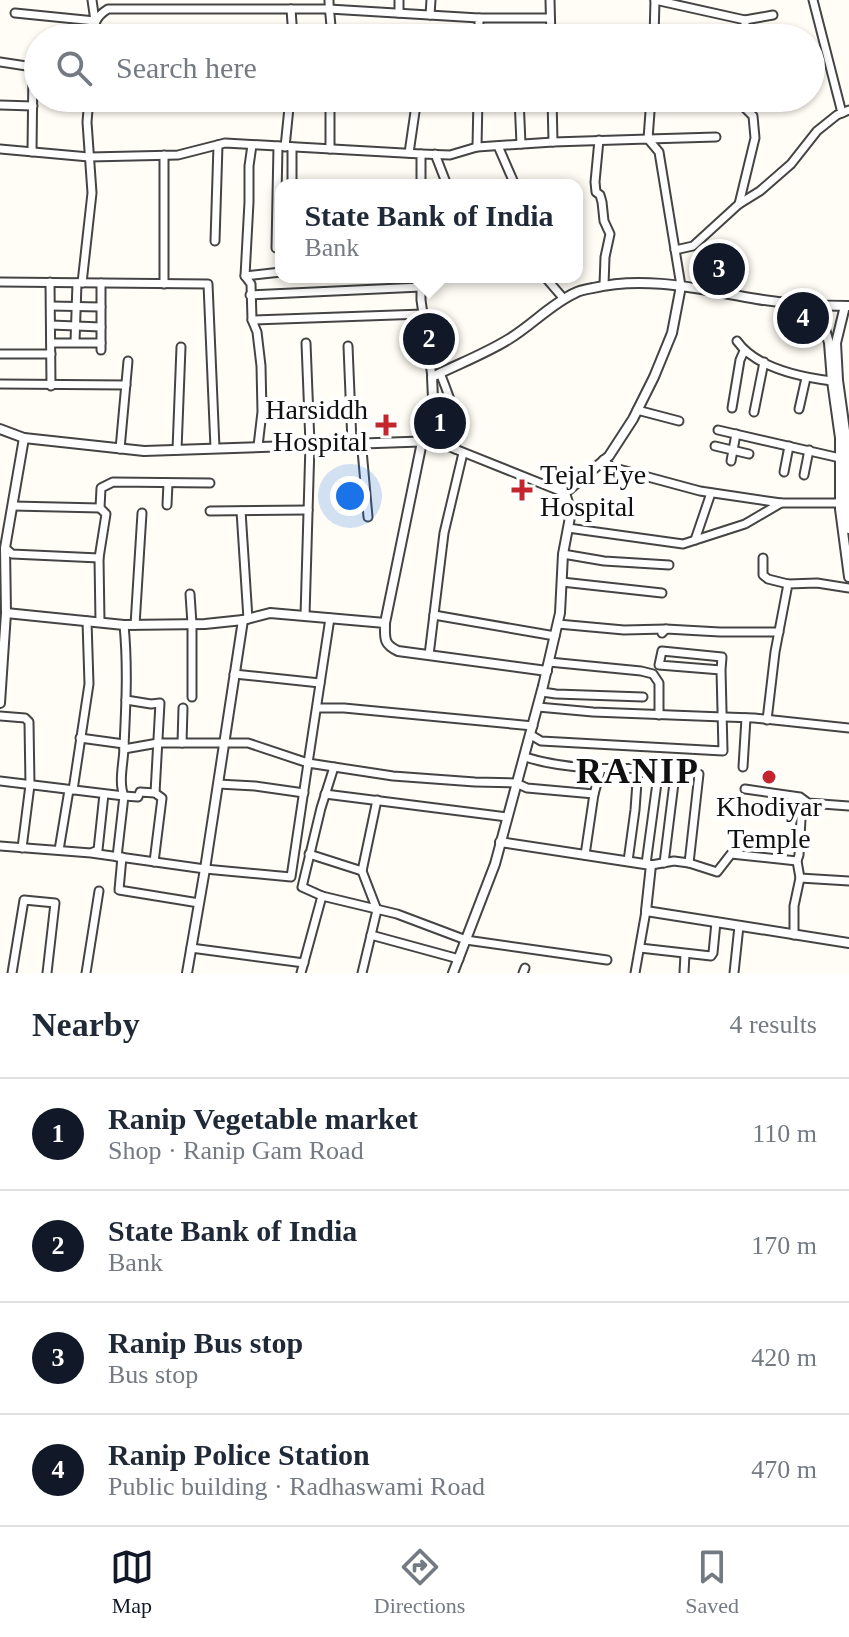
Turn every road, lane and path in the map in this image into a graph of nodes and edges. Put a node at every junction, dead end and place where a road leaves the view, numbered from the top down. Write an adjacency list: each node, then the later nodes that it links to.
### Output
1 (92, 0): 18 (street)
2 (367, 0): 10 (street)
3 (399, 0): 12 (street)
4 (431, 0): 13 (street)
5 (550, 0): 16 (street)
6 (655, 0): 17 (street); 23 (street)
7 (813, 0): 25 (street)
8 (329, 4): 9 (street); 10 (street); 20 (street)
9 (287, 6): 18 (street)
10 (366, 11): 12 (street)
11 (15, 13): 18 (street)
12 (399, 13): 13 (street)
13 (430, 15): 15 (street)
14 (773, 15): 17 (street)
15 (479, 18): 16 (street); 21 (street)
16 (550, 18): 22 (street)
17 (745, 20): 24 (street)
18 (95, 21): 19 (street)
19 (95, 24)
20 (331, 24)
21 (479, 24)
22 (550, 24)
23 (654, 24)
24 (745, 24)
25 (820, 24)
26 (825, 42): 31 (street)
27 (0, 62): 28 (street)
28 (24, 66)
29 (0, 105): 30 (street)
30 (24, 106)
31 (845, 111): 65 (street)
32 (33, 112): 54 (street)
33 (88, 112): 59 (street)
34 (289, 112): 49 (street)
35 (330, 112): 53 (street)
36 (415, 112): 55 (street)
37 (478, 112): 51 (street)
38 (520, 112): 46 (street)
39 (552, 112): 45 (street)
40 (650, 112): 43 (street)
41 (749, 112): 65 (street)
42 (716, 137): 43 (street)
43 (648, 139): 44 (street); 67 (street)
44 (599, 140): 45 (street); 77 (street)
45 (553, 142): 46 (street)
46 (521, 144): 50 (street)
47 (218, 145): 48 (street); 58 (street); 66 (street)
48 (252, 145): 49 (street); 69 (street)
49 (285, 146): 53 (street); 60 (street); 61 (street)
50 (498, 146): 51 (street); 64 (street)
51 (477, 147): 57 (street)
52 (0, 149): 54 (street)
53 (330, 149): 55 (street)
54 (32, 152): 59 (street)
55 (409, 153): 56 (street)
56 (421, 154): 57 (street); 62 (street)
57 (435, 154): 63 (street)
58 (164, 155): 59 (street); 76 (street)
59 (89, 157): 72 (street)
60 (282, 179)
61 (291, 179)
62 (421, 179)
63 (445, 179)
64 (512, 179)
65 (739, 204): 67 (street)
66 (215, 241)
67 (675, 250): 78 (street)
68 (275, 273): 69 (street)
69 (245, 276): 80 (street)
70 (0, 282): 71 (street)
71 (50, 282): 72 (street); 83 (street)
72 (80, 283): 73 (street); 84 (street)
73 (101, 283): 76 (street); 86 (street)
74 (421, 283): 79 (street)
75 (550, 283): 81 (street)
76 (164, 284): 125 (street)
77 (604, 285): 78 (street); 81 (street)
78 (681, 286): 82 (street); 111 (street)
79 (421, 287): 80 (street); 87 (street)
80 (250, 295): 88 (street)
81 (564, 299): 103 (street)
82 (818, 305): 85 (street); 105 (street)
83 (51, 306): 84 (street); 89 (street)
84 (76, 306): 86 (street); 90 (street)
85 (847, 306): 152 (street)
86 (101, 307): 91 (street)
87 (423, 314): 88 (street); 103 (street)
88 (252, 320): 122 (street)
89 (51, 325): 90 (street); 94 (street)
90 (76, 325): 91 (street); 93 (street)
91 (101, 327): 93 (street)
92 (737, 341): 98 (street)
93 (75, 342): 94 (street)
94 (51, 343): 100 (street)
95 (306, 343): 121 (street)
96 (348, 346): 120 (street)
97 (181, 347): 127 (street)
98 (744, 351): 102 (street); 109 (street)
99 (0, 354): 100 (street)
100 (51, 354): 108 (street)
101 (128, 361): 107 (street)
102 (764, 362): 104 (street); 112 (street)
103 (436, 375): 118 (street); 130 (street)
104 (806, 378): 105 (street); 110 (street)
105 (832, 381): 132 (street)
106 (0, 384): 108 (street)
107 (126, 385): 108 (street); 126 (street)
108 (51, 386)
109 (732, 408)
110 (799, 409)
111 (637, 410): 113 (street); 133 (street)
112 (754, 412)
113 (679, 421)
114 (0, 429): 117 (street)
115 (718, 430): 116 (street)
116 (736, 434): 124 (street); 128 (street)
117 (24, 438): 126 (street); 144 (street)
118 (435, 441): 119 (street); 130 (street)
119 (422, 442): 120 (street); 174 (street)
120 (355, 443): 121 (street); 150 (street)
121 (310, 444): 122 (street); 146 (street)
122 (258, 446): 125 (street)
123 (715, 446): 128 (street)
124 (789, 446): 129 (street); 135 (street)
125 (215, 448): 127 (street)
126 (120, 449): 127 (street)
127 (177, 450)
128 (733, 450): 131 (street); 134 (street)
129 (809, 450): 132 (street); 136 (street)
130 (459, 451): 139 (street); 168 (street)
131 (749, 454)
132 (840, 458): 142 (street)
133 (603, 460): 139 (street); 140 (street)
134 (731, 461)
135 (784, 472)
136 (804, 475)
137 (168, 483): 138 (street); 143 (street); 145 (street)
138 (210, 483)
139 (565, 493): 151 (street)
140 (711, 493): 141 (street); 153 (street)
141 (781, 503): 142 (street); 153 (street)
142 (840, 503): 160 (street)
143 (167, 505)
144 (13, 506): 145 (street); 154 (street)
145 (100, 508): 156 (street)
146 (308, 510): 148 (street); 169 (street)
147 (210, 511): 148 (street)
148 (241, 511): 171 (street)
149 (142, 513): 179 (street)
150 (368, 517)
151 (568, 528): 153 (street); 155 (street)
152 (849, 529)
153 (695, 540)
154 (5, 548): 156 (street); 159 (street)
155 (563, 554): 158 (street); 161 (street)
156 (99, 558): 173 (street)
157 (763, 558): 162 (street)
158 (669, 565)
159 (3, 573): 166 (street)
160 (849, 577)
161 (562, 582): 164 (street); 176 (street)
162 (788, 584): 163 (street); 180 (street)
163 (849, 588)
164 (662, 593)
165 (190, 594): 175 (street)
166 (3, 601): 167 (street)
167 (6, 613): 172 (street); 177 (street)
168 (434, 615): 181 (street); 182 (street)
169 (305, 616): 170 (street); 171 (street)
170 (330, 618): 174 (street); 187 (street)
171 (245, 620): 175 (street); 186 (street)
172 (87, 621): 173 (street); 203 (street)
173 (100, 622): 178 (street)
174 (385, 623): 182 (street)
175 (192, 624): 179 (street); 190 (street)
176 (558, 624): 180 (street); 181 (street)
177 (3, 625): 183 (street)
178 (124, 625): 179 (street); 192 (street)
179 (135, 625)
180 (779, 632): 200 (street)
181 (555, 636): 184 (street)
182 (429, 655): 184 (street)
183 (2, 663): 189 (street)
184 (548, 666): 188 (street); 196 (street)
185 (721, 670): 185 (street); 198 (street)
186 (234, 674): 187 (street); 206 (street)
187 (320, 683): 195 (street)
188 (542, 692): 191 (street); 193 (street)
189 (0, 697)
190 (192, 697)
191 (643, 697)
192 (126, 700): 204 (street); 207 (street)
193 (538, 707): 196 (street); 202 (street)
194 (183, 708): 205 (street)
195 (317, 708): 202 (street); 209 (street)
196 (659, 715): 198 (street)
197 (0, 716): 219 (street)
198 (724, 717): 199 (street); 202 (street)
199 (746, 718): 200 (street); 211 (street)
200 (767, 720): 201 (street)
201 (849, 728)
202 (532, 731): 208 (street)
203 (80, 738): 207 (street); 221 (street)
204 (158, 743): 205 (street); 207 (street); 222 (street)
205 (182, 743): 206 (street)
206 (224, 744): 209 (street); 218 (street)
207 (124, 746): 227 (street)
208 (525, 757): 214 (street); 217 (street)
209 (308, 763): 210 (street); 223 (street)
210 (334, 767): 217 (street); 225 (street)
211 (743, 767)
212 (638, 768): 213 (street); 214 (street); 240 (street)
213 (659, 768): 243 (street); 245 (street)
214 (601, 769): 226 (street)
215 (699, 774): 244 (street)
216 (0, 781): 219 (street)
217 (516, 783): 226 (street); 231 (street)
218 (218, 784): 223 (street); 246 (street)
219 (30, 785): 221 (street); 234 (street)
220 (745, 789): 229 (street)
221 (71, 790): 224 (street); 235 (street)
222 (155, 793): 227 (street); 242 (street)
223 (304, 793): 248 (street)
224 (104, 794): 227 (street); 236 (street)
225 (325, 794): 228 (street); 237 (street)
226 (594, 794): 238 (street)
227 (124, 796): 239 (street)
228 (377, 800): 231 (street); 247 (street)
229 (808, 803): 230 (street); 241 (street)
230 (849, 806)
231 (507, 817): 232 (street)
232 (500, 842): 238 (street); 261 (street)
233 (0, 846): 234 (street)
234 (22, 848): 235 (street)
235 (59, 850): 236 (street)
236 (91, 853): 239 (street)
237 (309, 854): 247 (street); 251 (street)
238 (585, 855): 240 (street)
239 (120, 857): 242 (street); 254 (street)
240 (628, 861): 245 (street)
241 (797, 861): 244 (street); 249 (street)
242 (154, 862): 246 (street)
243 (664, 863): 244 (street); 245 (street)
244 (689, 863)
245 (648, 864): 256 (street)
246 (205, 869): 248 (street); 254 (street)
247 (362, 871): 255 (street)
248 (291, 877): 251 (street)
249 (800, 878): 250 (street); 260 (street)
250 (849, 881)
251 (302, 887): 253 (street)
252 (99, 891): 271 (street)
253 (322, 896): 255 (street); 268 (street)
254 (199, 903): 263 (street)
255 (377, 910): 259 (street); 261 (street)
256 (646, 911): 257 (street); 264 (street)
257 (716, 922): 258 (street); 265 (street)
258 (739, 926): 260 (street); 278 (street)
259 (371, 935): 266 (street); 274 (street)
260 (794, 935): 262 (street)
261 (466, 940): 266 (street); 267 (street)
262 (849, 943)
263 (191, 948): 268 (street); 272 (street)
264 (640, 948): 265 (street); 276 (street)
265 (685, 954): 277 (street)
266 (459, 959): 275 (street)
267 (607, 960)
268 (304, 963): 273 (street)
269 (12, 973): 270 (street)
270 (47, 973)
271 (86, 973)
272 (187, 973)
273 (301, 973)
274 (362, 973)
275 (453, 973)
276 (635, 973)
277 (684, 973)
278 (734, 973)

